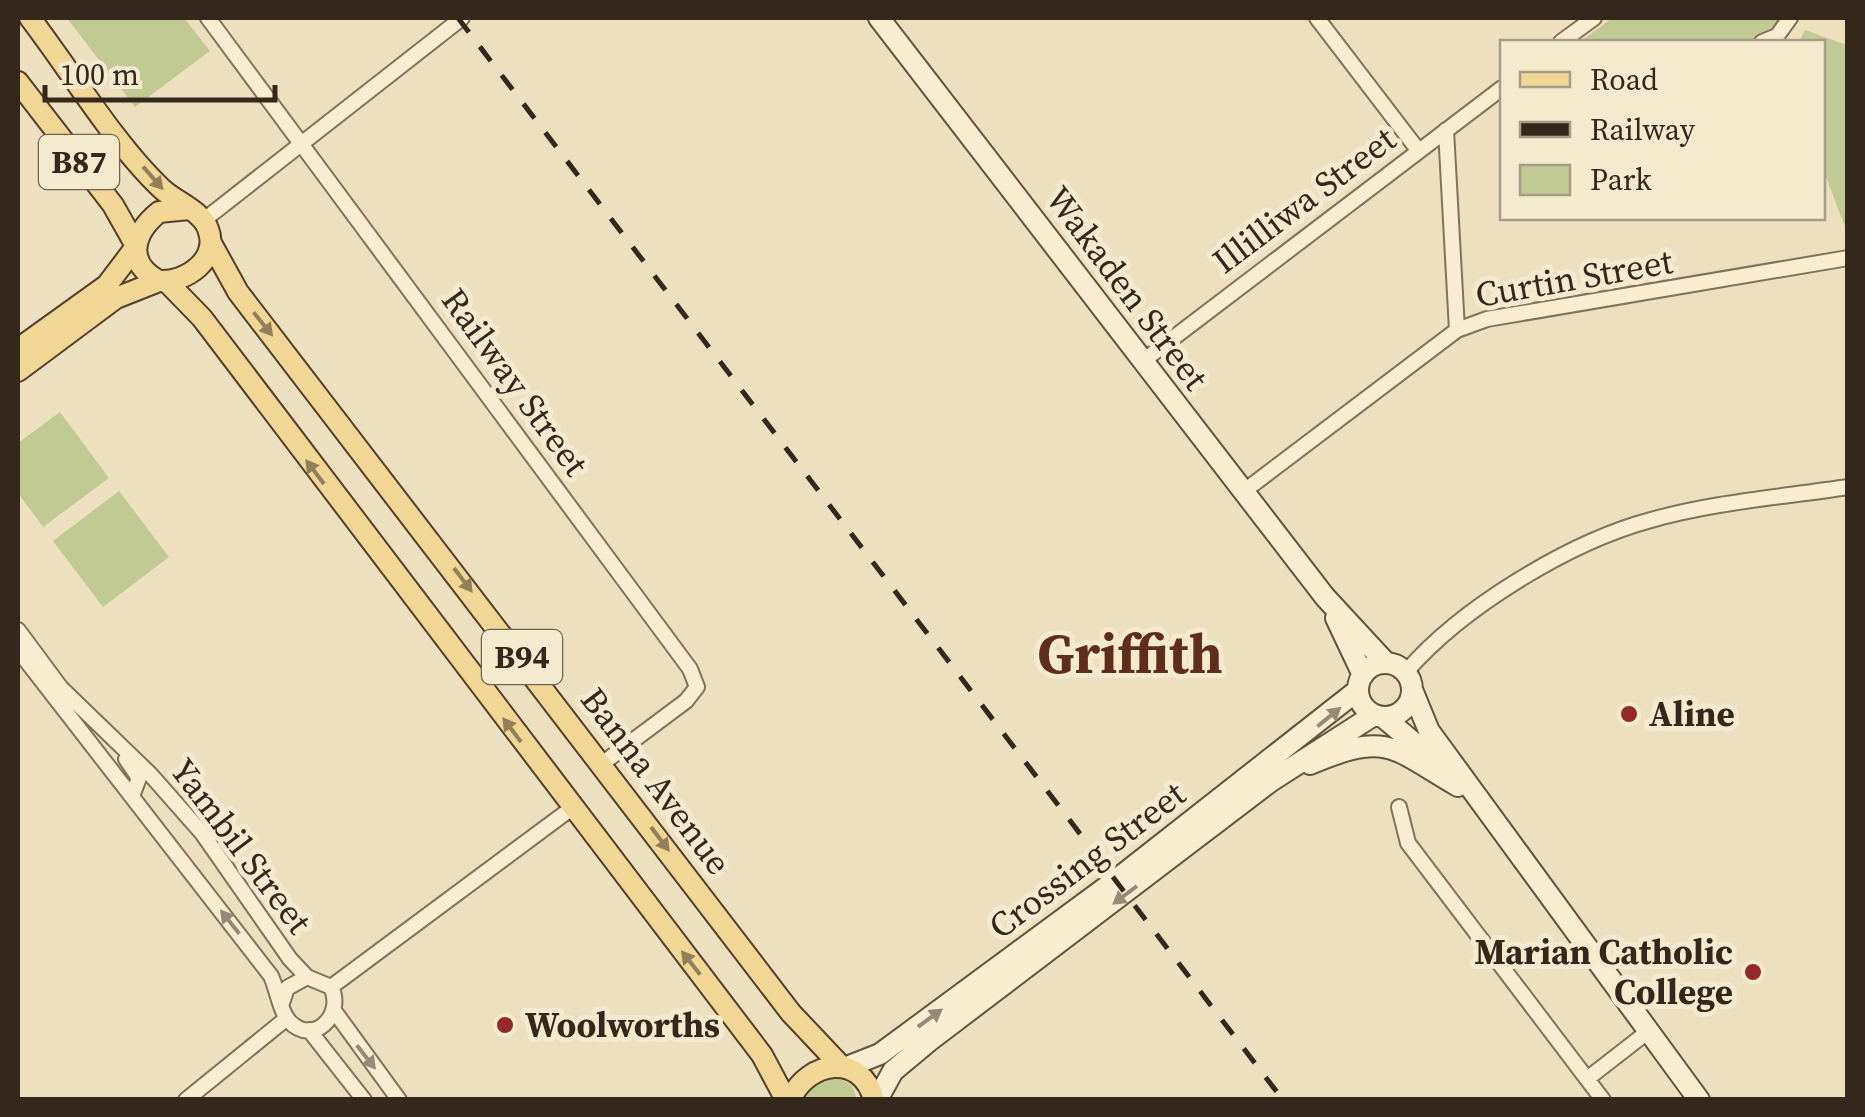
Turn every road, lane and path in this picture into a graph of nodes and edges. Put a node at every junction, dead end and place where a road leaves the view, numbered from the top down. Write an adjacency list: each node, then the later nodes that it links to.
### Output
1 (30, 18): 15 (main road, B87, one-way to 15)
2 (208, 18): 13 (street, Railway Street)
3 (462, 18): 13 (street)
4 (879, 18): 22 (main road, Wakaden Street)
5 (1317, 18): 14 (street)
6 (1594, 18): 8 (street)
7 (1790, 18): 9 (street)
8 (1565, 40)
9 (1767, 40)
10 (18, 82): 17 (main road, B87)
11 (1500, 90): 12 (street, Illilliwa Street)
12 (1446, 130): 14 (street, Illilliwa Street); 20 (street)
13 (303, 143): 15 (street); 33 (street, Railway Street)
14 (1418, 150): 22 (street, Illilliwa Street)
15 (196, 215): 16 (main road); 17 (main road, B87)
16 (211, 243): 19 (main road); 33 (main road, Banna Avenue / B94, one-way to 33)
17 (135, 246): 19 (main road, B87); 21 (main road, B87)
18 (1848, 258): 20 (street, Curtin Street)
19 (162, 281): 23 (main road); 38 (main road, B94, one-way to 19)
20 (1457, 330): 25 (street, Curtin Street)
21 (18, 349)
22 (1142, 361): 25 (main road, Wakaden Street)
23 (18, 371)
24 (1848, 486): 29 (street)
25 (1243, 492): 26 (main road, Wakaden Street)
26 (1325, 597): 29 (main road, Wakaden Street); 30 (main road, Wakaden Street)
27 (18, 630): 31 (street, Yambil Street)
28 (18, 650): 36 (street, Yambil Street)
29 (1401, 676): 30 (main road, Crossing Street); 32 (main road, Crossing Street); 39 (main road, Wakaden Street)
30 (1360, 683): 32 (main road, Wakaden Street); 46 (main road, Crossing Street, one-way to 30)
31 (85, 708): 36 (street, Yambil Street); 40 (street, Yambil Street)
32 (1378, 716): 34 (main road, Crossing Street); 35 (main road, Wakaden Street)
33 (602, 763): 46 (main road, Banna Avenue / B94, one-way to 46)
34 (1272, 781): 35 (main road, Crossing Street); 52 (main road, Crossing Street, one-way to 52)
35 (1458, 786): 39 (main road, Wakaden Street)
36 (132, 796): 42 (street, Yambil Street, one-way to 36)
37 (1400, 807): 47 (street)
38 (572, 808): 41 (street); 51 (main road, B94, one-way to 38)
39 (1493, 822): 45 (main road, Wakaden Street)
40 (308, 977): 41 (street); 42 (street)
41 (331, 987): 43 (street)
42 (285, 1011): 44 (street); 48 (street)
43 (335, 1012): 44 (street); 50 (street, one-way to 50)
44 (308, 1030): 49 (street)
45 (1650, 1030): 47 (street); 54 (main road, Wakaden Street)
46 (844, 1066): 51 (main road, B94); 52 (main road, B94)
47 (1587, 1079): 53 (street)
48 (186, 1100)
49 (364, 1100)
50 (399, 1100)
51 (788, 1100)
52 (876, 1100)
53 (1603, 1100)
54 (1700, 1100)

